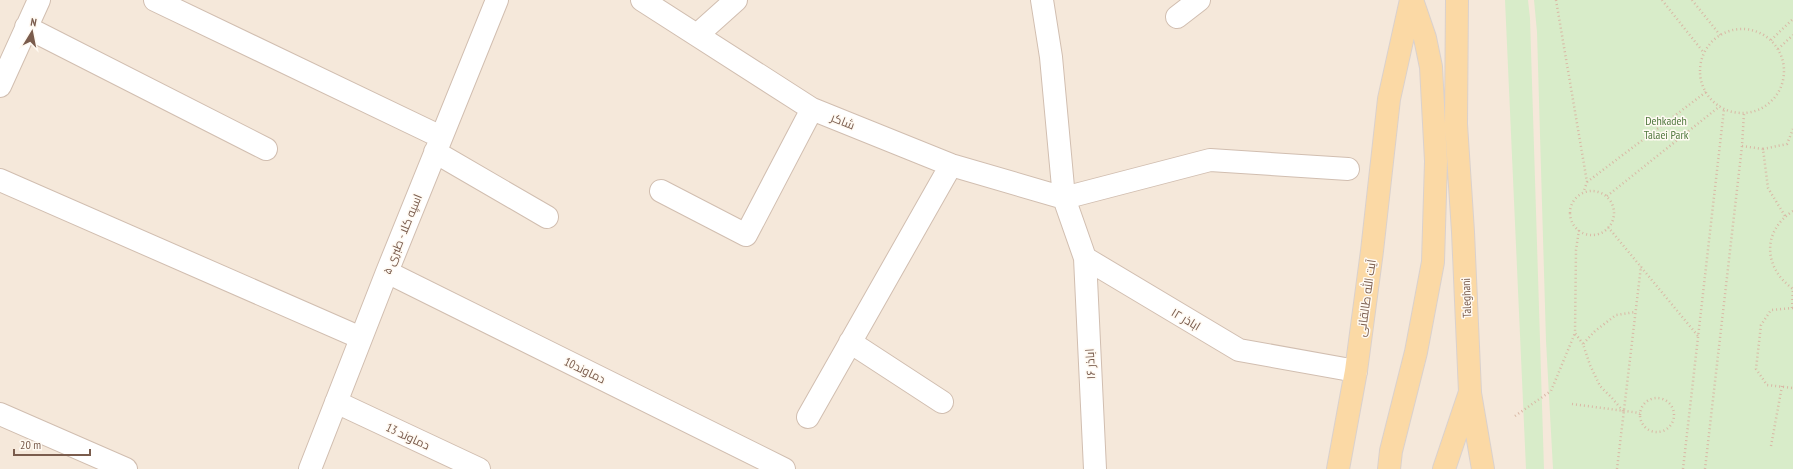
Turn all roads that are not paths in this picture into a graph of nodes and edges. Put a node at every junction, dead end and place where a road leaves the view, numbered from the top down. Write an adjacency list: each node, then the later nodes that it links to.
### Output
1 (39, 0): 11 (street)
2 (155, 0): 15 (street)
3 (497, 0): 15 (street, اسپه کلا - طبری ۵)
4 (642, 0): 12 (street, شاکر)
5 (736, 0): 12 (street)
6 (1042, 0): 21 (street)
7 (1199, 0): 10 (street)
8 (1412, 0): 27 (main road, آیت الله طالقانی); 39 (main road)
9 (1457, 0): 28 (main road, Taleghani)
10 (1177, 17)
11 (26, 27): 13 (street); 16 (street)
12 (697, 35): 14 (street, شاکر)
13 (0, 85)
14 (812, 109): 17 (street, شاکر); 20 (street)
15 (438, 145): 22 (street); 24 (street, اسپه کلا - طبری ۵)
16 (266, 150)
17 (951, 164): 21 (street, شاکر); 26 (street)
18 (1348, 169): 21 (street)
19 (0, 180): 25 (street)
20 (661, 191)
21 (1064, 198): 23 (street)
22 (547, 217)
23 (1085, 258): 27 (street, اباذر ۱۲); 37 (street, اباذر ۱۶)
24 (387, 272): 25 (street, اسپه کلا - طبری ۵); 36 (street, دماوند10)
25 (361, 338): 29 (street, اسپه کلا - طبری ۵)
26 (850, 342): 30 (street); 32 (street)
27 (1356, 371): 38 (main road, آیت الله طالقانی)
28 (1470, 392): 40 (main road, Taleghani); 41 (main road)
29 (336, 402): 34 (street, اسپه کلا - طبری ۵); 35 (street, دماوند 13)
30 (942, 402)
31 (0, 414): 33 (street)
32 (808, 417)
33 (118, 467)
34 (310, 469)
35 (479, 469)
36 (784, 469)
37 (1096, 469)
38 (1338, 469)
39 (1388, 469)
40 (1444, 469)
41 (1483, 469)

